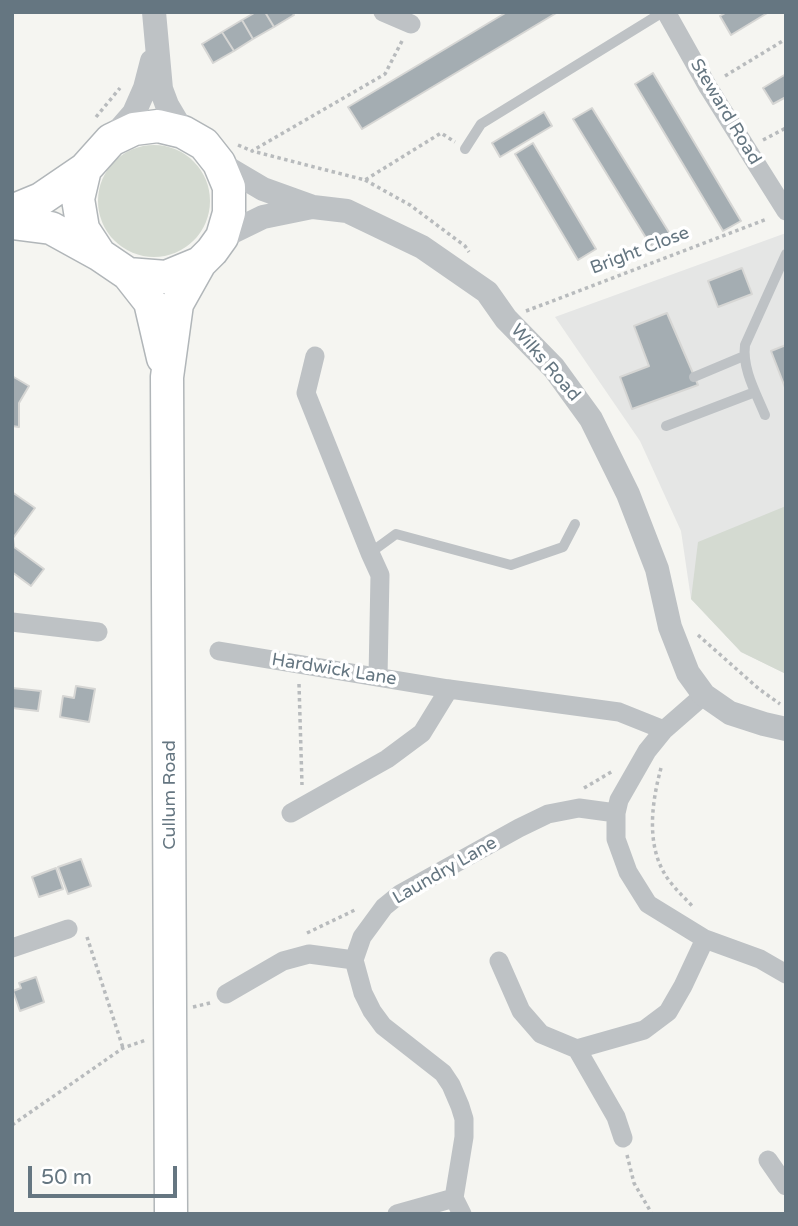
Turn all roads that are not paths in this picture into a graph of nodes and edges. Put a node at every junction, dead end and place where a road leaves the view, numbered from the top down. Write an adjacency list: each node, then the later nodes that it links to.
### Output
1 (154, 12): 5 (street)
2 (383, 12): 4 (street)
3 (665, 12): 8 (lane); 13 (street, Steward Road)
4 (411, 24)
5 (156, 45): 6 (street); 7 (street)
6 (101, 132): 7 (main road); 10 (main road)
7 (183, 132): 9 (main road)
8 (465, 149)
9 (219, 163): 11 (street, Wilks Road); 15 (main road)
10 (85, 169): 12 (main road); 17 (main road)
11 (313, 207): 15 (street, Wilks Road); 34 (street, Wilks Road)
12 (12, 211)
13 (779, 214)
14 (12, 223): 17 (main road)
15 (222, 237): 18 (main road)
16 (786, 254): 21 (lane)
17 (100, 255): 19 (main road)
18 (200, 263): 19 (main road); 22 (main road, Cullum Road)
19 (128, 274): 22 (main road, Cullum Road)
20 (315, 356): 28 (street)
21 (744, 356): 23 (lane); 24 (lane)
22 (167, 377): 51 (main road, Cullum Road)
23 (694, 377)
24 (755, 392): 25 (lane); 26 (lane)
25 (765, 415)
26 (666, 426)
27 (575, 524): 28 (lane)
28 (370, 553): 32 (street)
29 (12, 622): 30 (street)
30 (98, 632)
31 (219, 651): 32 (street, Hardwick Lane)
32 (379, 677): 33 (street, Hardwick Lane)
33 (449, 689): 36 (street, Hardwick Lane); 37 (street)
34 (704, 695): 35 (street); 36 (street)
35 (786, 729)
36 (664, 730): 38 (street)
37 (297, 809)
38 (616, 813): 40 (street); 42 (street, Laundry Lane)
39 (68, 929): 41 (street)
40 (705, 939): 44 (street); 46 (street)
41 (12, 948)
42 (354, 960): 45 (street); 50 (street)
43 (499, 961): 46 (street)
44 (786, 974)
45 (226, 994)
46 (577, 1049): 47 (street)
47 (623, 1138)
48 (768, 1160): 49 (street)
49 (786, 1186)
50 (458, 1206): 52 (street)
51 (171, 1214)
52 (397, 1214)

